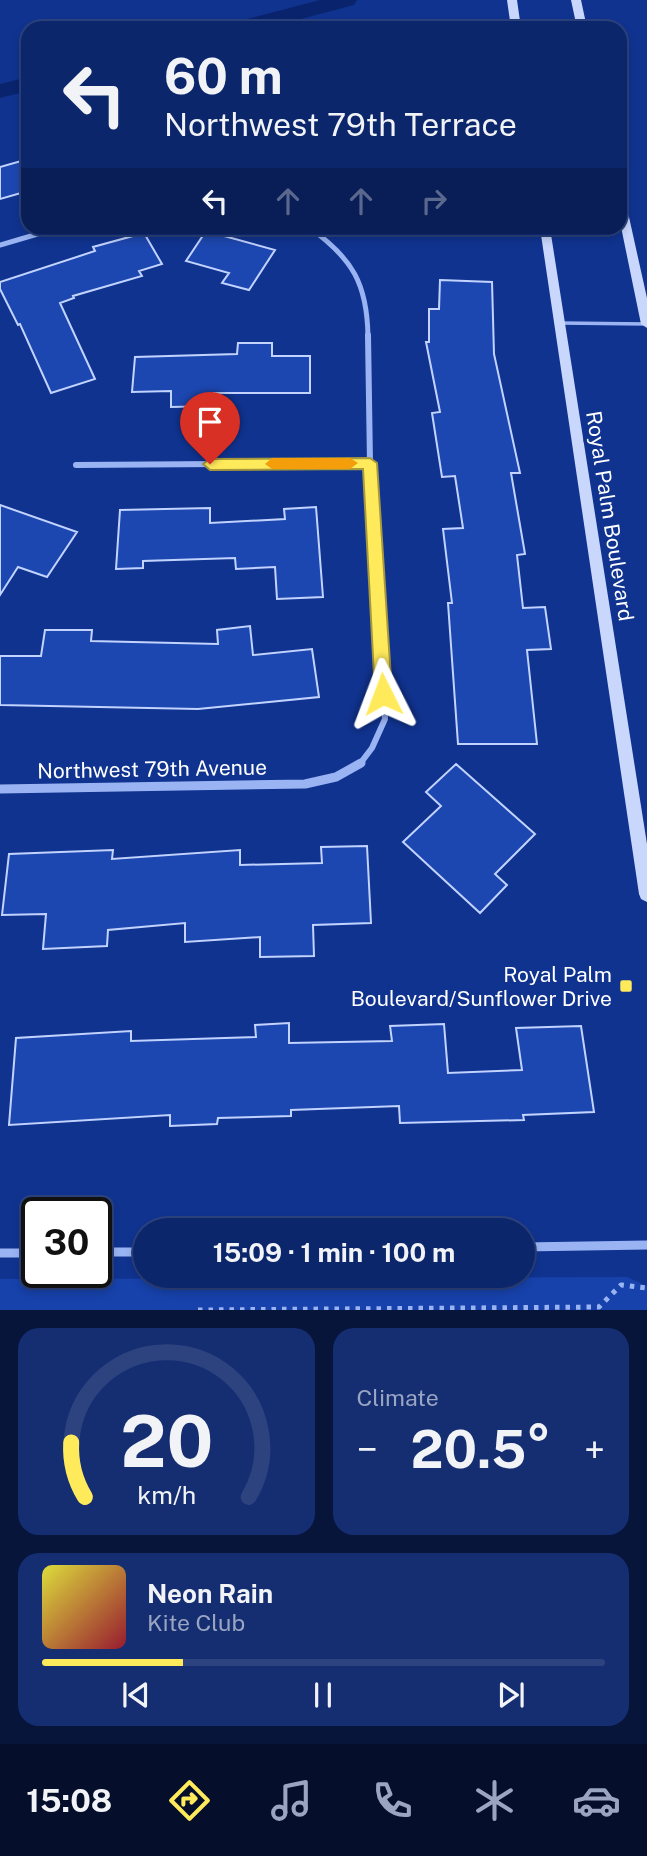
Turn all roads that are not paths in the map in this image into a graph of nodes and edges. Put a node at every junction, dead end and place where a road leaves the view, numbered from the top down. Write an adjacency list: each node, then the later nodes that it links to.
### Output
1 (512, 0): 3 (main road)
2 (576, 0): 4 (main road)
3 (515, 21)
4 (580, 21)
5 (627, 231): 11 (main road)
6 (34, 235): 9 (street)
7 (320, 235): 12 (street, Northwest 79th Avenue)
8 (546, 235): 10 (main road, Royal Palm Boulevard)
9 (0, 245)
10 (559, 323): 11 (lane); 15 (main road, Royal Palm Boulevard)
11 (647, 324)
12 (370, 463): 13 (street); 14 (street, Northwest 79th Avenue)
13 (76, 465)
14 (0, 789)
15 (647, 894)
16 (647, 1245): 17 (street)
17 (535, 1247)
18 (112, 1252): 19 (street)
19 (133, 1252)
20 (0, 1253): 21 (street)
21 (21, 1253)

